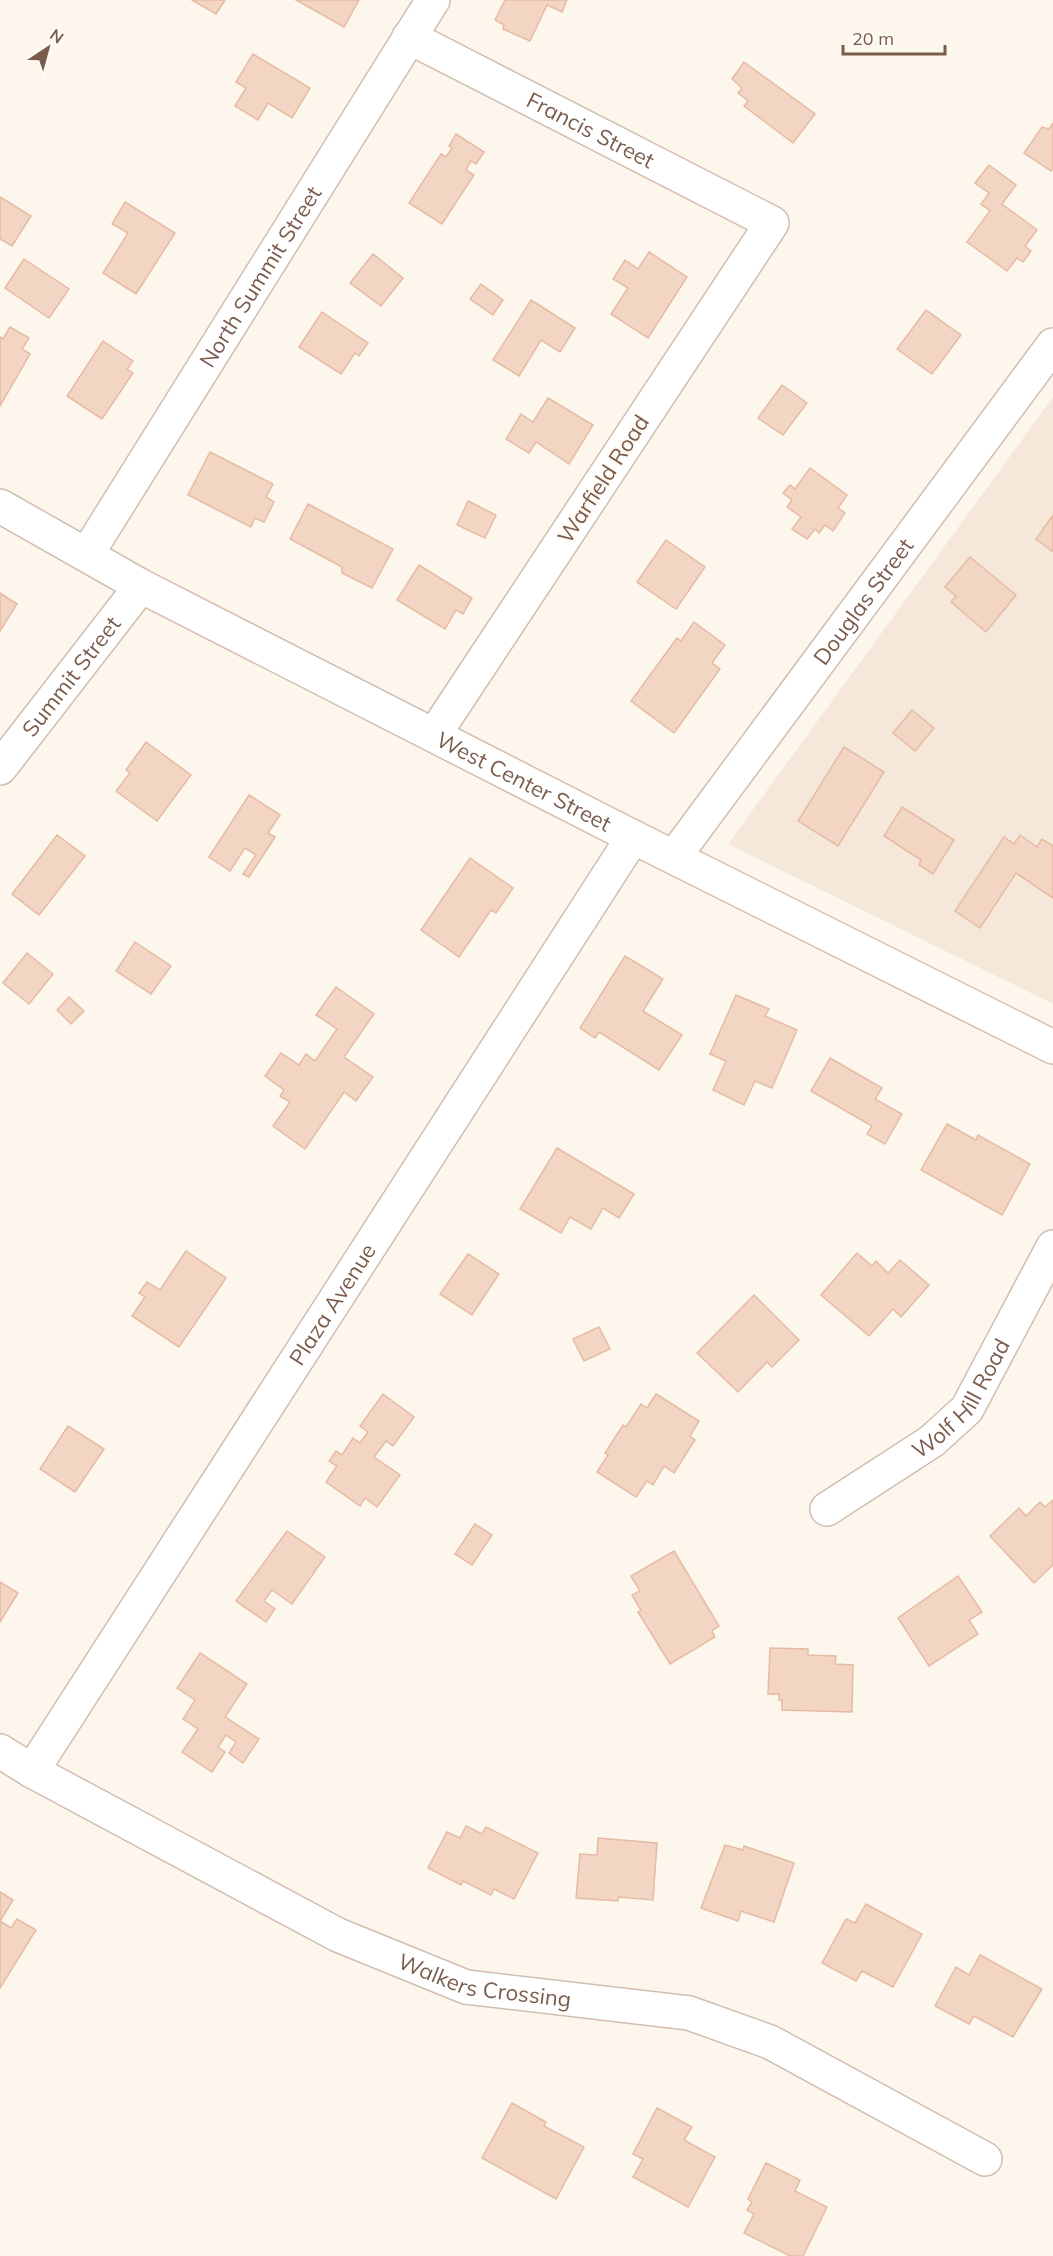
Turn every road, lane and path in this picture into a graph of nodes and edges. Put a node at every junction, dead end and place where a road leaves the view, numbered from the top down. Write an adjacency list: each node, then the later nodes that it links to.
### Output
1 (433, 0): 2 (street, North Summit Street)
2 (409, 37): 3 (street, Francis Street); 6 (street, North Summit Street)
3 (772, 223): 8 (street, Warfield Road)
4 (1053, 345): 11 (street, Douglas Street)
5 (0, 506): 6 (street, West Center Street)
6 (87, 554): 7 (street, West Center Street)
7 (141, 586): 8 (street, West Center Street); 9 (street, Summit Street)
8 (434, 735): 10 (street, West Center Street)
9 (0, 768)
10 (633, 837): 11 (street, West Center Street); 16 (street, Plaza Avenue)
11 (674, 857): 12 (street, West Center Street)
12 (1053, 1047)
13 (1053, 1247): 14 (street, Wolf Hill Road)
14 (826, 1509)
15 (0, 1751): 16 (street, Walkers Crossing)
16 (32, 1771): 17 (street, Walkers Crossing)
17 (986, 2160)

